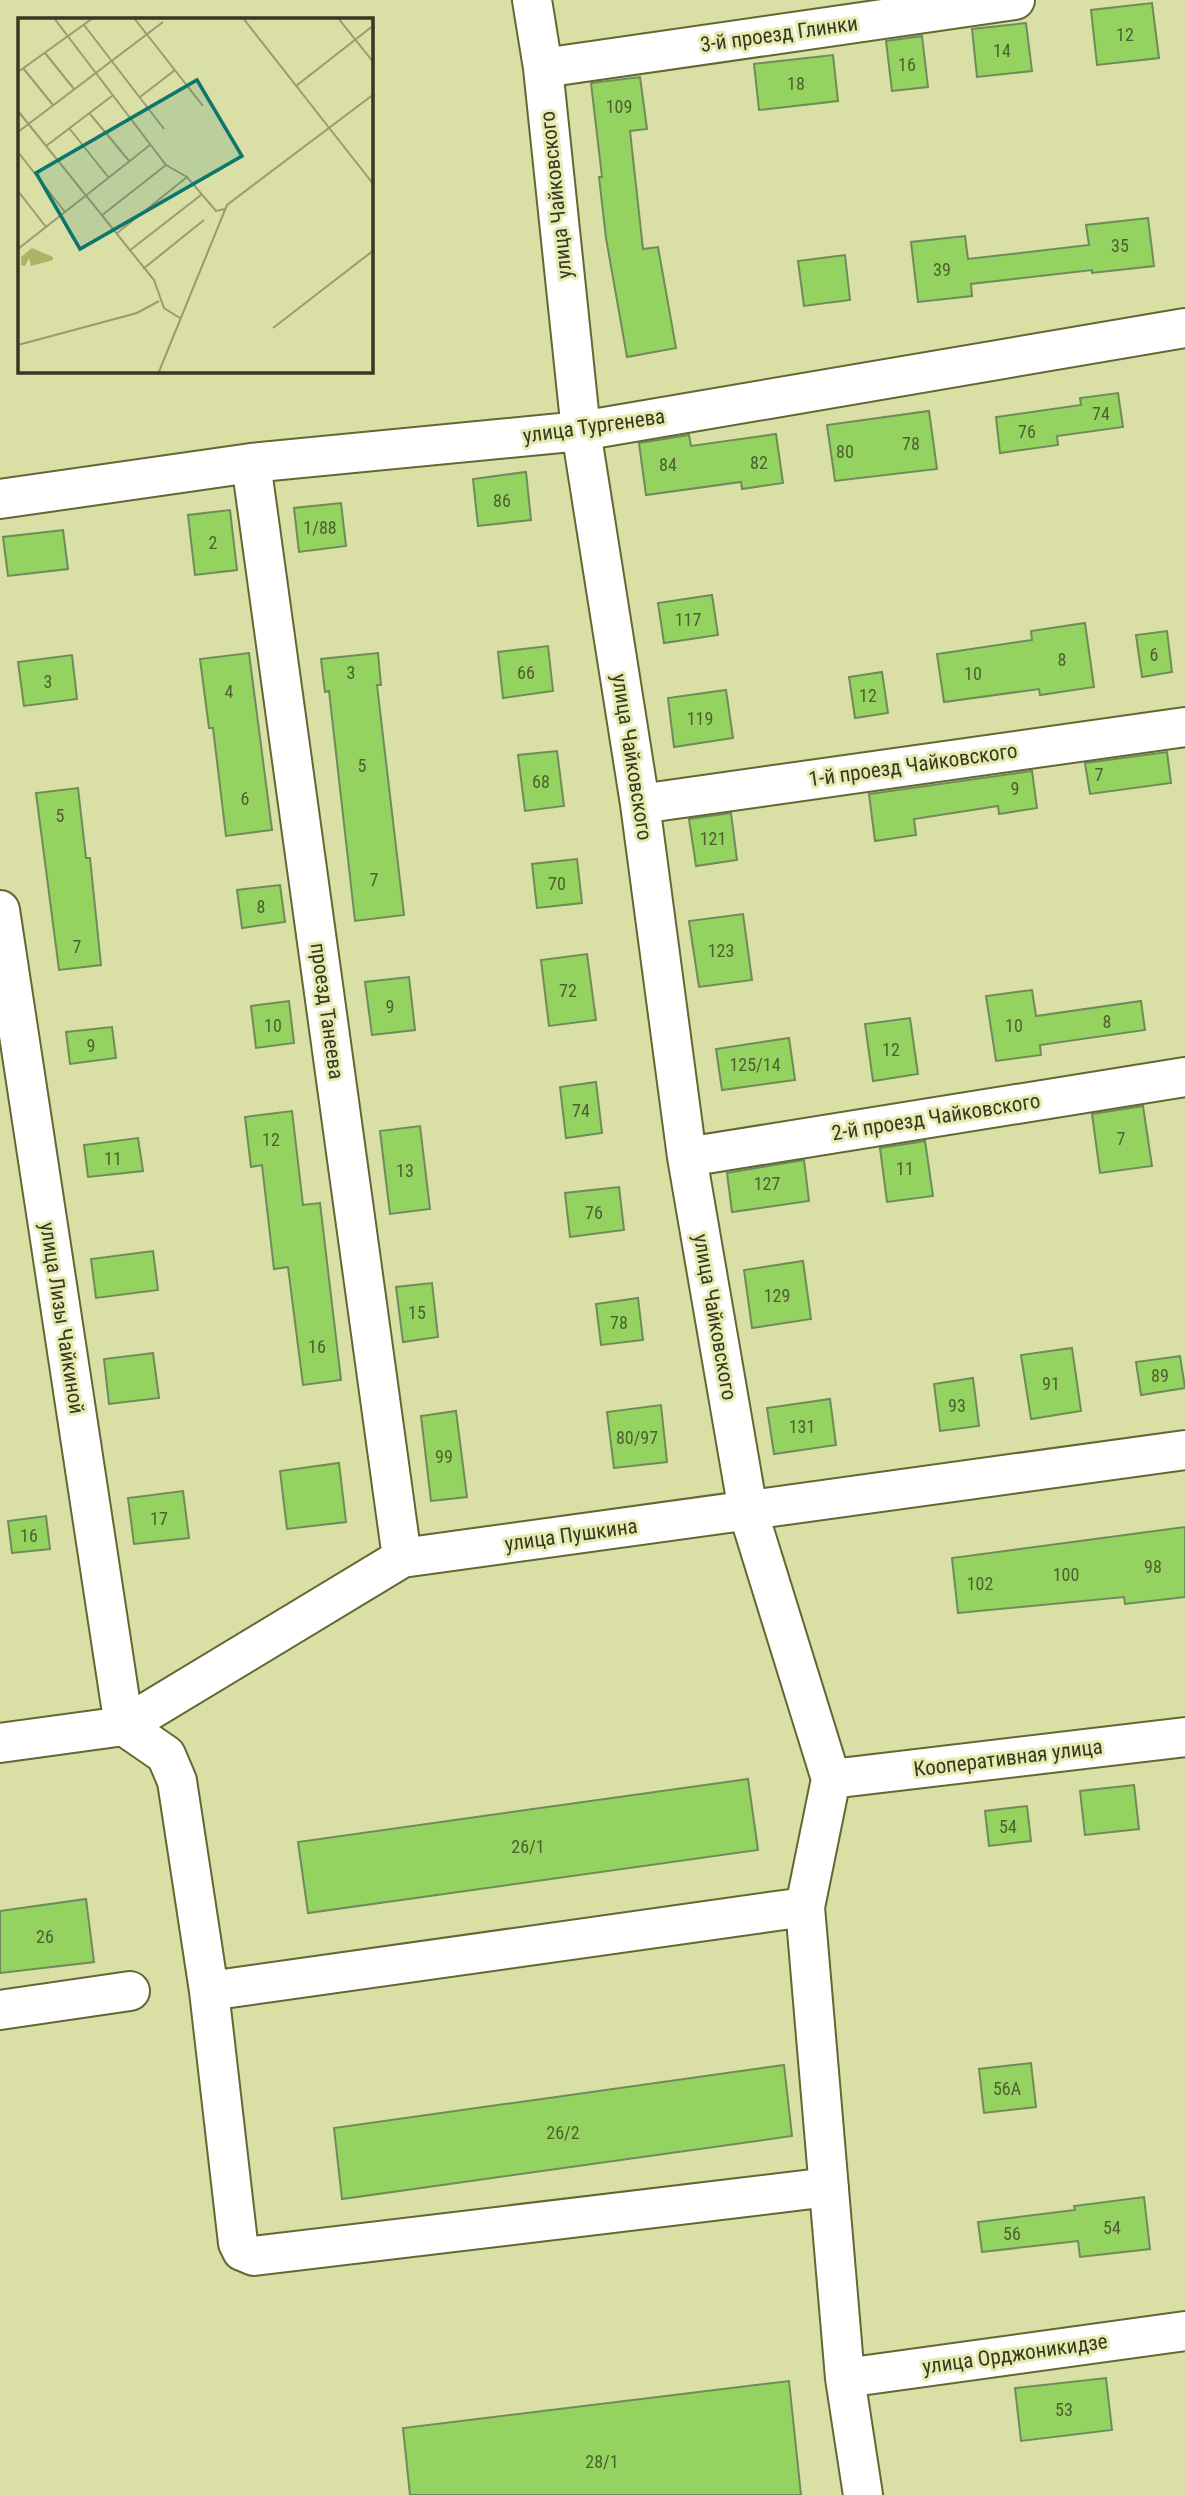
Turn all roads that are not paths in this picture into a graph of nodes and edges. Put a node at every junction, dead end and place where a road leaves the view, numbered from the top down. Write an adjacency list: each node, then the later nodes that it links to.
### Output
1 (532, 0): 3 (street, улица Чайковского)
2 (1015, 0): 3 (street, 3-й проезд Глинки)
3 (543, 68): 5 (street, улица Чайковского)
4 (1185, 328): 5 (street, улица Тургенева)
5 (581, 431): 6 (street, улица Тургенева); 9 (street, улица Чайковского)
6 (251, 463): 7 (street, улица Тургенева); 15 (street, проезд Танеева)
7 (0, 499)
8 (1185, 727): 9 (street, 1-й проезд Чайковского)
9 (640, 804): 12 (street, улица Чайковского)
10 (0, 910): 16 (street, улица Лизы Чайкиной)
11 (1185, 1077): 12 (street, 2-й проезд Чайковского)
12 (687, 1157): 14 (street, улица Чайковского)
13 (1185, 1450): 14 (street, улица Пушкина)
14 (748, 1511): 15 (street, улица Пушкина); 19 (street, улица Чайковского)
15 (402, 1558): 16 (street, улица Пушкина)
16 (124, 1726): 18 (street, улица Пушкина); 22 (street)
17 (1185, 1737): 19 (street, Кооперативная улица)
18 (0, 1743)
19 (831, 1779): 20 (street)
20 (806, 1907): 22 (street); 24 (street)
21 (130, 1991): 23 (street)
22 (209, 1991): 24 (street)
23 (0, 2010)
24 (829, 2187): 26 (street)
25 (1185, 2331): 26 (street, улица Орджоникидзе)
26 (845, 2378): 27 (street)
27 (863, 2495)

